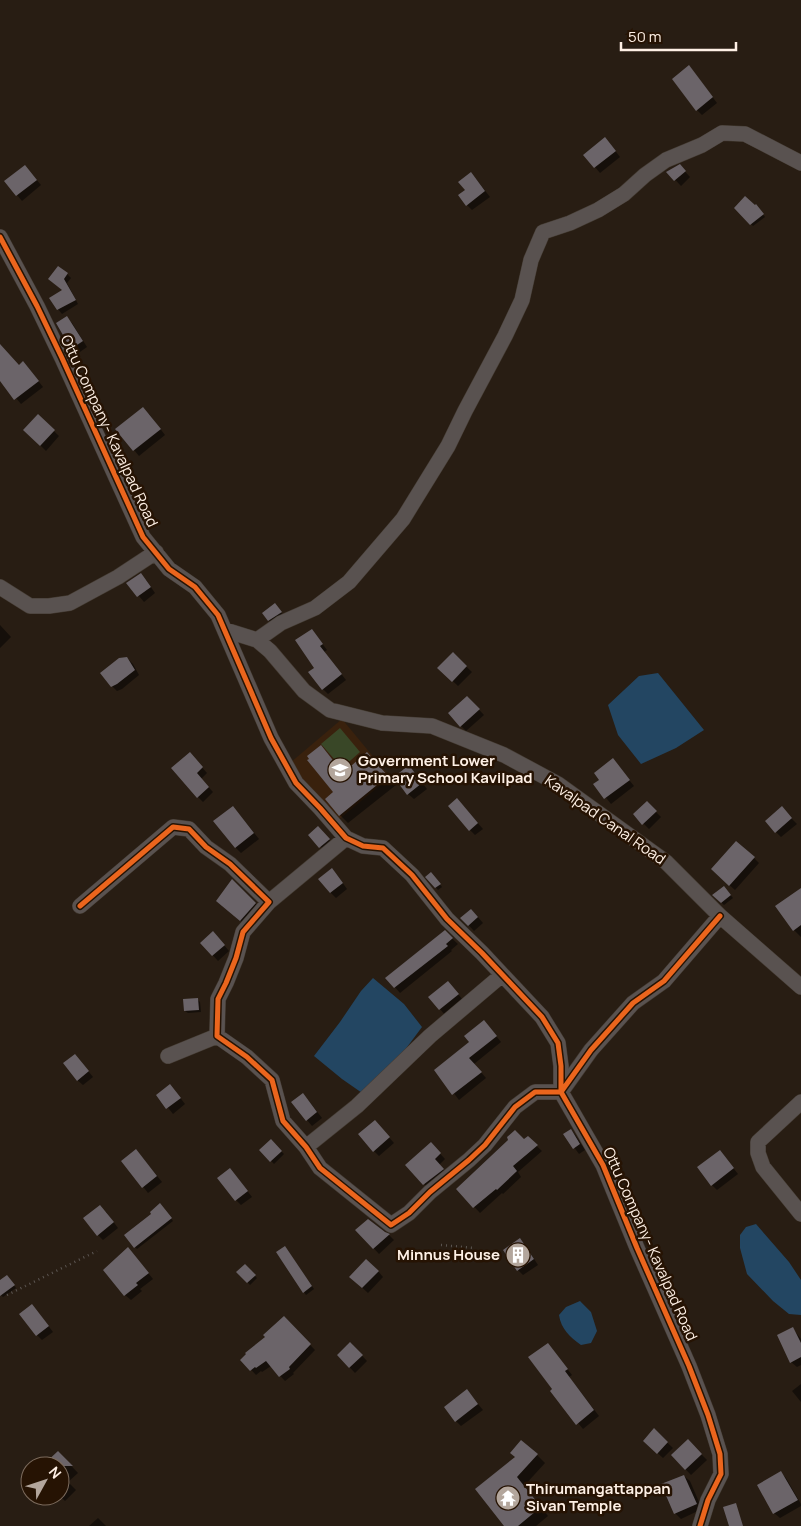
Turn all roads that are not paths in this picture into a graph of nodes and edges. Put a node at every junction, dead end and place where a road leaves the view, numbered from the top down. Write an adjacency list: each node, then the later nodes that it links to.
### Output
1 (801, 163): 6 (street)
2 (0, 238): 3 (street, Ottu Company- Kavalpad Road)
3 (156, 552): 4 (street); 5 (street, Ottu Company- Kavalpad Road)
4 (0, 587)
5 (225, 630): 6 (street, Kavalpad Canal Road); 7 (street, Ottu Company- Kavalpad Road)
6 (257, 640): 10 (street, Kavalpad Canal Road)
7 (346, 838): 8 (street); 11 (street, Ottu Company- Kavalpad Road)
8 (269, 902): 9 (street); 13 (street)
9 (80, 906)
10 (720, 916): 12 (street, Kavalpad Canal Road); 15 (street)
11 (502, 975): 15 (street, Ottu Company- Kavalpad Road); 17 (street)
12 (801, 987)
13 (217, 1036): 14 (street); 17 (street)
14 (168, 1056)
15 (561, 1092): 17 (street); 19 (street, Ottu Company- Kavalpad Road)
16 (801, 1102): 18 (street)
17 (306, 1147)
18 (801, 1214)
19 (700, 1526)

